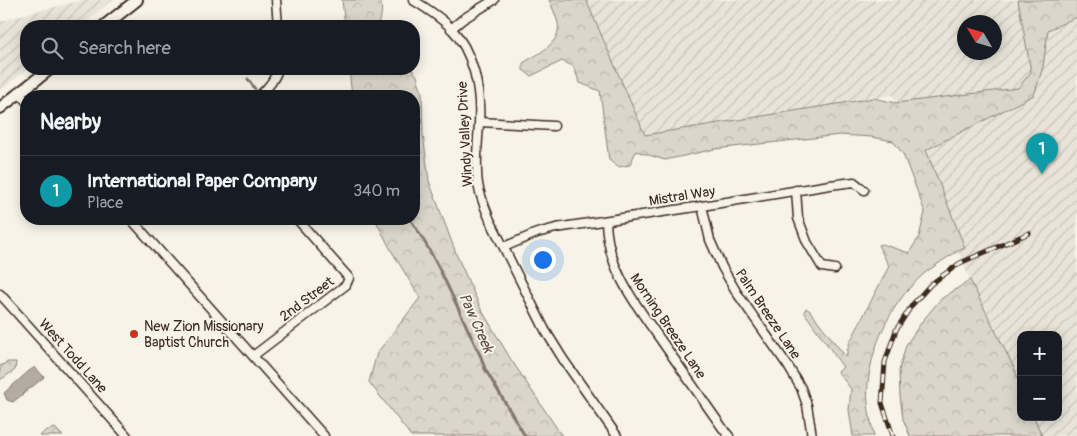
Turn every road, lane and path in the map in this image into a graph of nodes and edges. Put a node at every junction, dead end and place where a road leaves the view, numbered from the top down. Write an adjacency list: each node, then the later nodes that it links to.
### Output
1 (137, 0): 5 (street)
2 (276, 0): 6 (street)
3 (413, 0): 7 (street, Windy Valley Drive)
4 (494, 0): 7 (street)
5 (112, 20)
6 (278, 20)
7 (451, 29): 14 (street, Windy Valley Drive)
8 (44, 75): 10 (street)
9 (275, 75): 11 (street)
10 (30, 90)
11 (265, 90)
12 (20, 98): 13 (street)
13 (0, 108)
14 (480, 122): 15 (street); 22 (street, Windy Valley Drive)
15 (554, 126)
16 (796, 190): 17 (street, Mistral Way); 18 (street, Mistral Way); 23 (street)
17 (864, 190)
18 (702, 206): 19 (street, Mistral Way); 30 (street, Palm Breeze Lane)
19 (606, 221): 22 (street, Mistral Way); 29 (street, Morning Breeze Lane)
20 (136, 225): 25 (street)
21 (302, 225): 25 (street, 2nd Street)
22 (504, 247): 28 (street, Windy Valley Drive)
23 (835, 269)
24 (0, 294): 26 (street, West Todd Lane)
25 (253, 356): 27 (street)
26 (127, 436)
27 (324, 436)
28 (616, 436)
29 (729, 436)
30 (812, 436)

